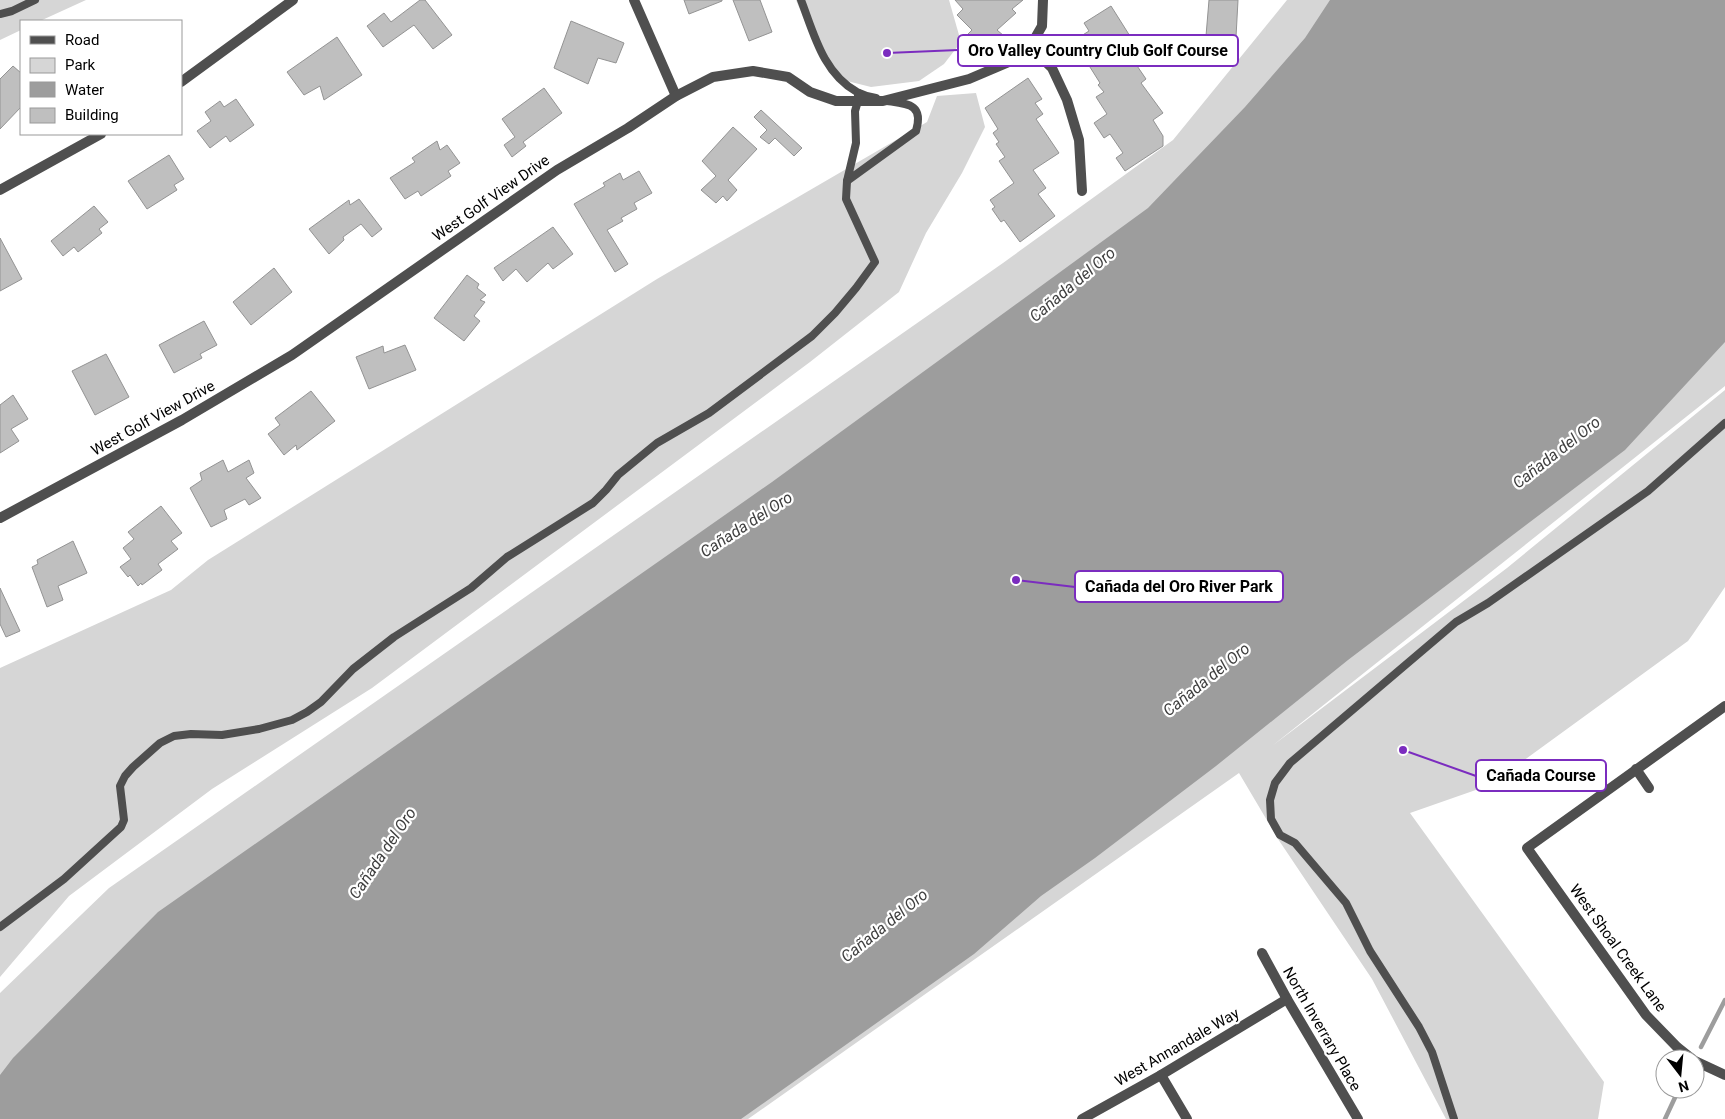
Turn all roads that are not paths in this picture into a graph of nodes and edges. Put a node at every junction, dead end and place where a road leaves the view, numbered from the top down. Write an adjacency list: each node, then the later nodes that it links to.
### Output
1 (35, 0): 6 (lane)
2 (292, 0): 8 (street)
3 (634, 0): 9 (street)
4 (801, 0): 10 (lane)
5 (1043, 0): 7 (street)
6 (0, 14)
7 (1030, 47): 11 (street, West Golf View Drive); 15 (street)
8 (182, 81)
9 (676, 96): 10 (street, West Golf View Drive); 17 (street, West Golf View Drive)
10 (858, 97): 11 (street, West Golf View Drive); 13 (lane)
11 (883, 101): 13 (lane)
12 (99, 135): 14 (street)
13 (847, 181): 21 (lane)
14 (0, 190)
15 (1082, 191)
16 (1725, 423): 31 (lane)
17 (0, 518)
18 (1725, 706): 19 (street)
19 (1636, 769): 20 (street); 24 (street, West Shoal Creek Lane)
20 (1649, 788)
21 (0, 927)
22 (1262, 953): 23 (street, North Inverrary Place)
23 (1287, 999): 26 (street, West Annandale Way); 30 (street, North Inverrary Place)
24 (1680, 1049)
25 (1705, 1065): 27 (street, West Shoal Creek Lane)
26 (1161, 1075): 28 (street, West Annandale Way); 29 (street)
27 (1725, 1075)
28 (1082, 1119)
29 (1187, 1119)
30 (1358, 1119)
31 (1454, 1119)

